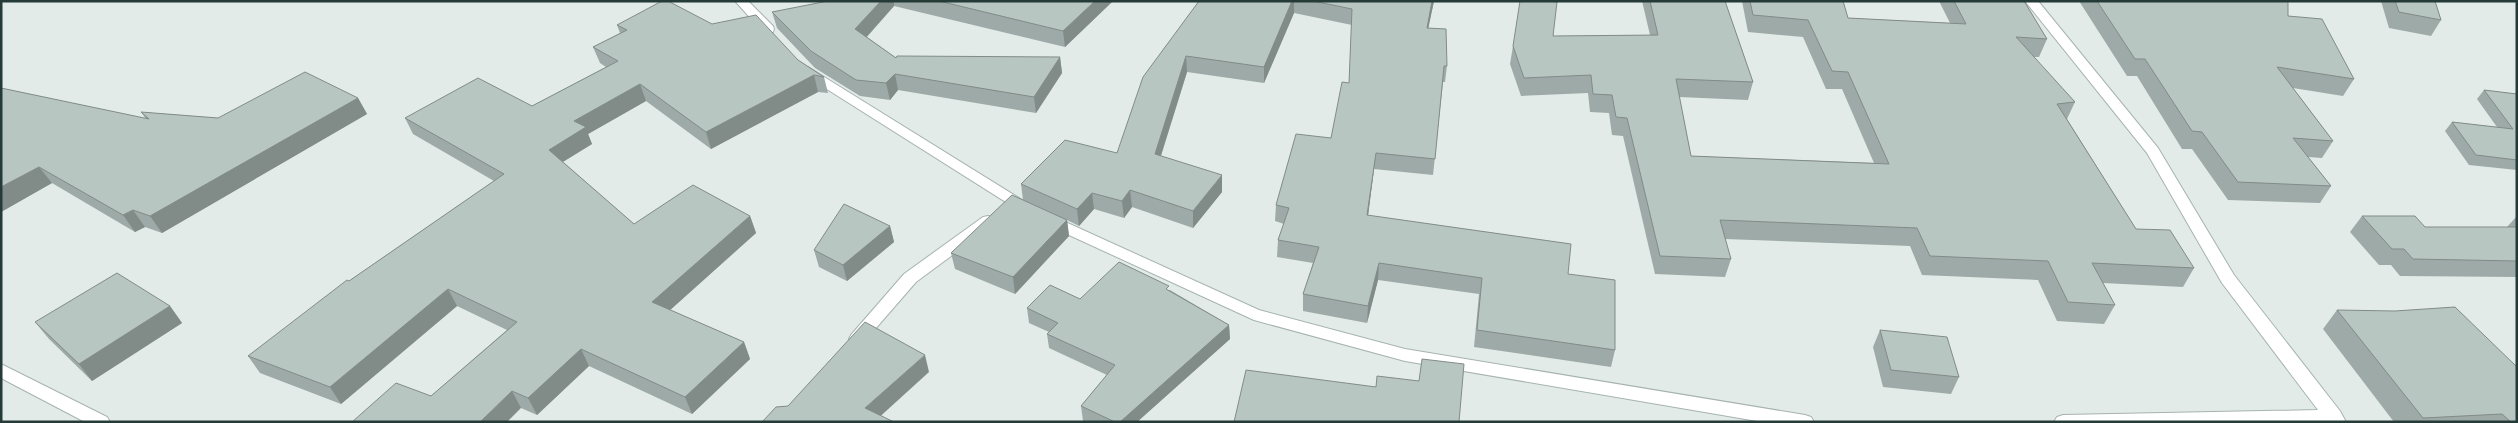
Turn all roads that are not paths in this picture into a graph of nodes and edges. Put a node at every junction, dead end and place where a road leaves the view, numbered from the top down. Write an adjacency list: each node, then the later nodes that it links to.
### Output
1 (741, 1): 3 (street)
2 (2031, 1): 8 (street)
3 (775, 36)
4 (796, 58): 5 (street)
5 (1013, 203): 6 (street); 10 (street)
6 (847, 350)
7 (1, 370): 9 (street)
8 (2336, 419): 11 (street)
9 (101, 422)
10 (1805, 422)
11 (2063, 422)

